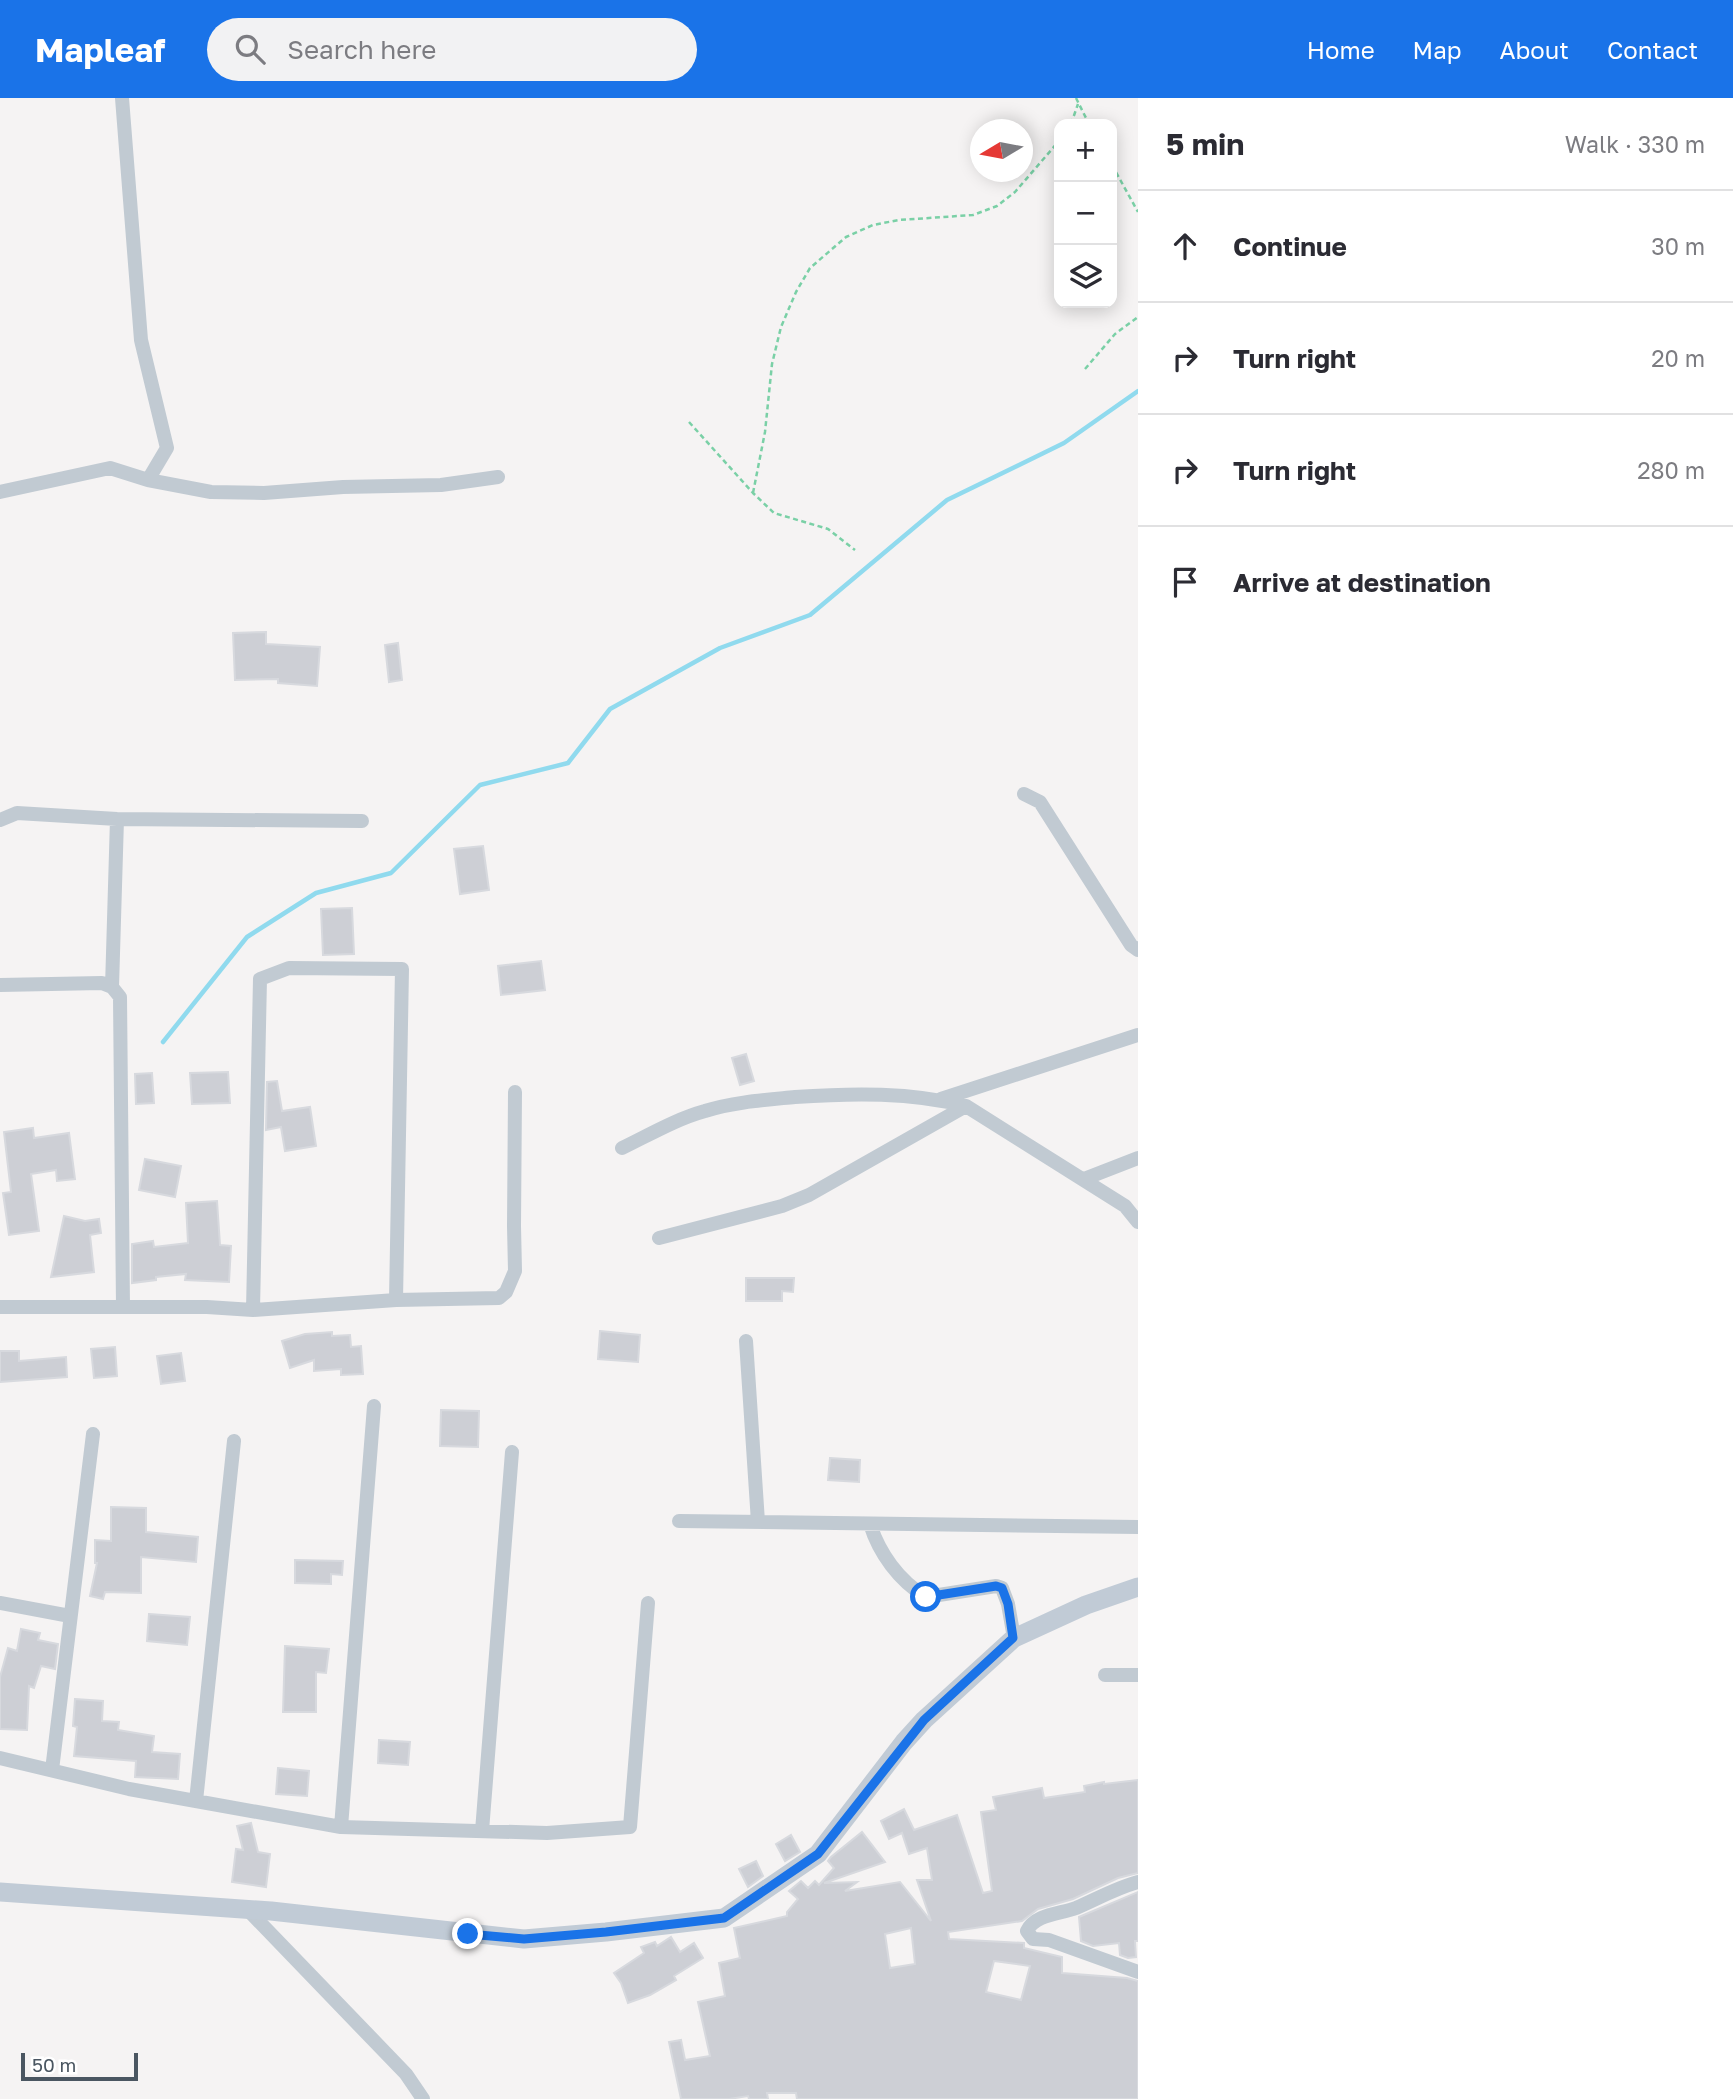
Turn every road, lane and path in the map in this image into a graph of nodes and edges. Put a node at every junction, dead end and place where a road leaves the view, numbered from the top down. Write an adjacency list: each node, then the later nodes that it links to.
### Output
1 (122, 98): 13 (street)
2 (1076, 98): 3 (path)
3 (1078, 104): 4 (path); 5 (path)
4 (1073, 119)
5 (1086, 119)
6 (1054, 147): 15 (path)
7 (1117, 174): 8 (path)
8 (1138, 212)
9 (1138, 317): 10 (path)
10 (1085, 369)
11 (689, 422): 15 (path)
12 (498, 477): 13 (street)
13 (148, 480): 14 (street)
14 (0, 492)
15 (753, 494): 16 (path)
16 (855, 550)
17 (1024, 794): 21 (street)
18 (117, 819): 19 (street); 20 (street); 23 (street)
19 (0, 820)
20 (362, 821)
21 (1138, 950)
22 (0, 985): 23 (street)
23 (112, 987): 35 (street)
24 (1138, 1035): 26 (street)
25 (516, 1092): 33 (street)
26 (941, 1099): 27 (street); 28 (street)
27 (966, 1106): 30 (street); 32 (street)
28 (622, 1149)
29 (1138, 1158): 30 (street)
30 (1084, 1179): 31 (street)
31 (1138, 1222)
32 (659, 1238)
33 (396, 1300): 36 (street); 36 (street)
34 (0, 1307): 35 (street)
35 (123, 1307): 36 (street)
36 (253, 1310)
37 (746, 1340): 43 (street)
38 (374, 1406): 56 (street)
39 (93, 1434): 49 (street)
40 (233, 1441): 55 (street)
41 (512, 1452): 57 (street)
42 (679, 1521): 43 (street)
43 (758, 1522): 44 (street)
44 (870, 1524): 45 (street); 50 (street)
45 (1138, 1527)
46 (1138, 1587): 50 (street)
47 (0, 1603): 49 (street)
48 (648, 1603): 57 (street)
49 (70, 1616): 54 (street)
50 (1013, 1638): 60 (street)
51 (1105, 1675): 52 (street)
52 (1138, 1675)
53 (0, 1758): 54 (street)
54 (52, 1770): 55 (street)
55 (196, 1801): 56 (street)
56 (341, 1827): 57 (street)
57 (482, 1831)
58 (1138, 1882): 61 (street)
59 (0, 1892): 60 (street)
60 (247, 1909): 62 (street)
61 (1138, 1972)
62 (423, 2099)

